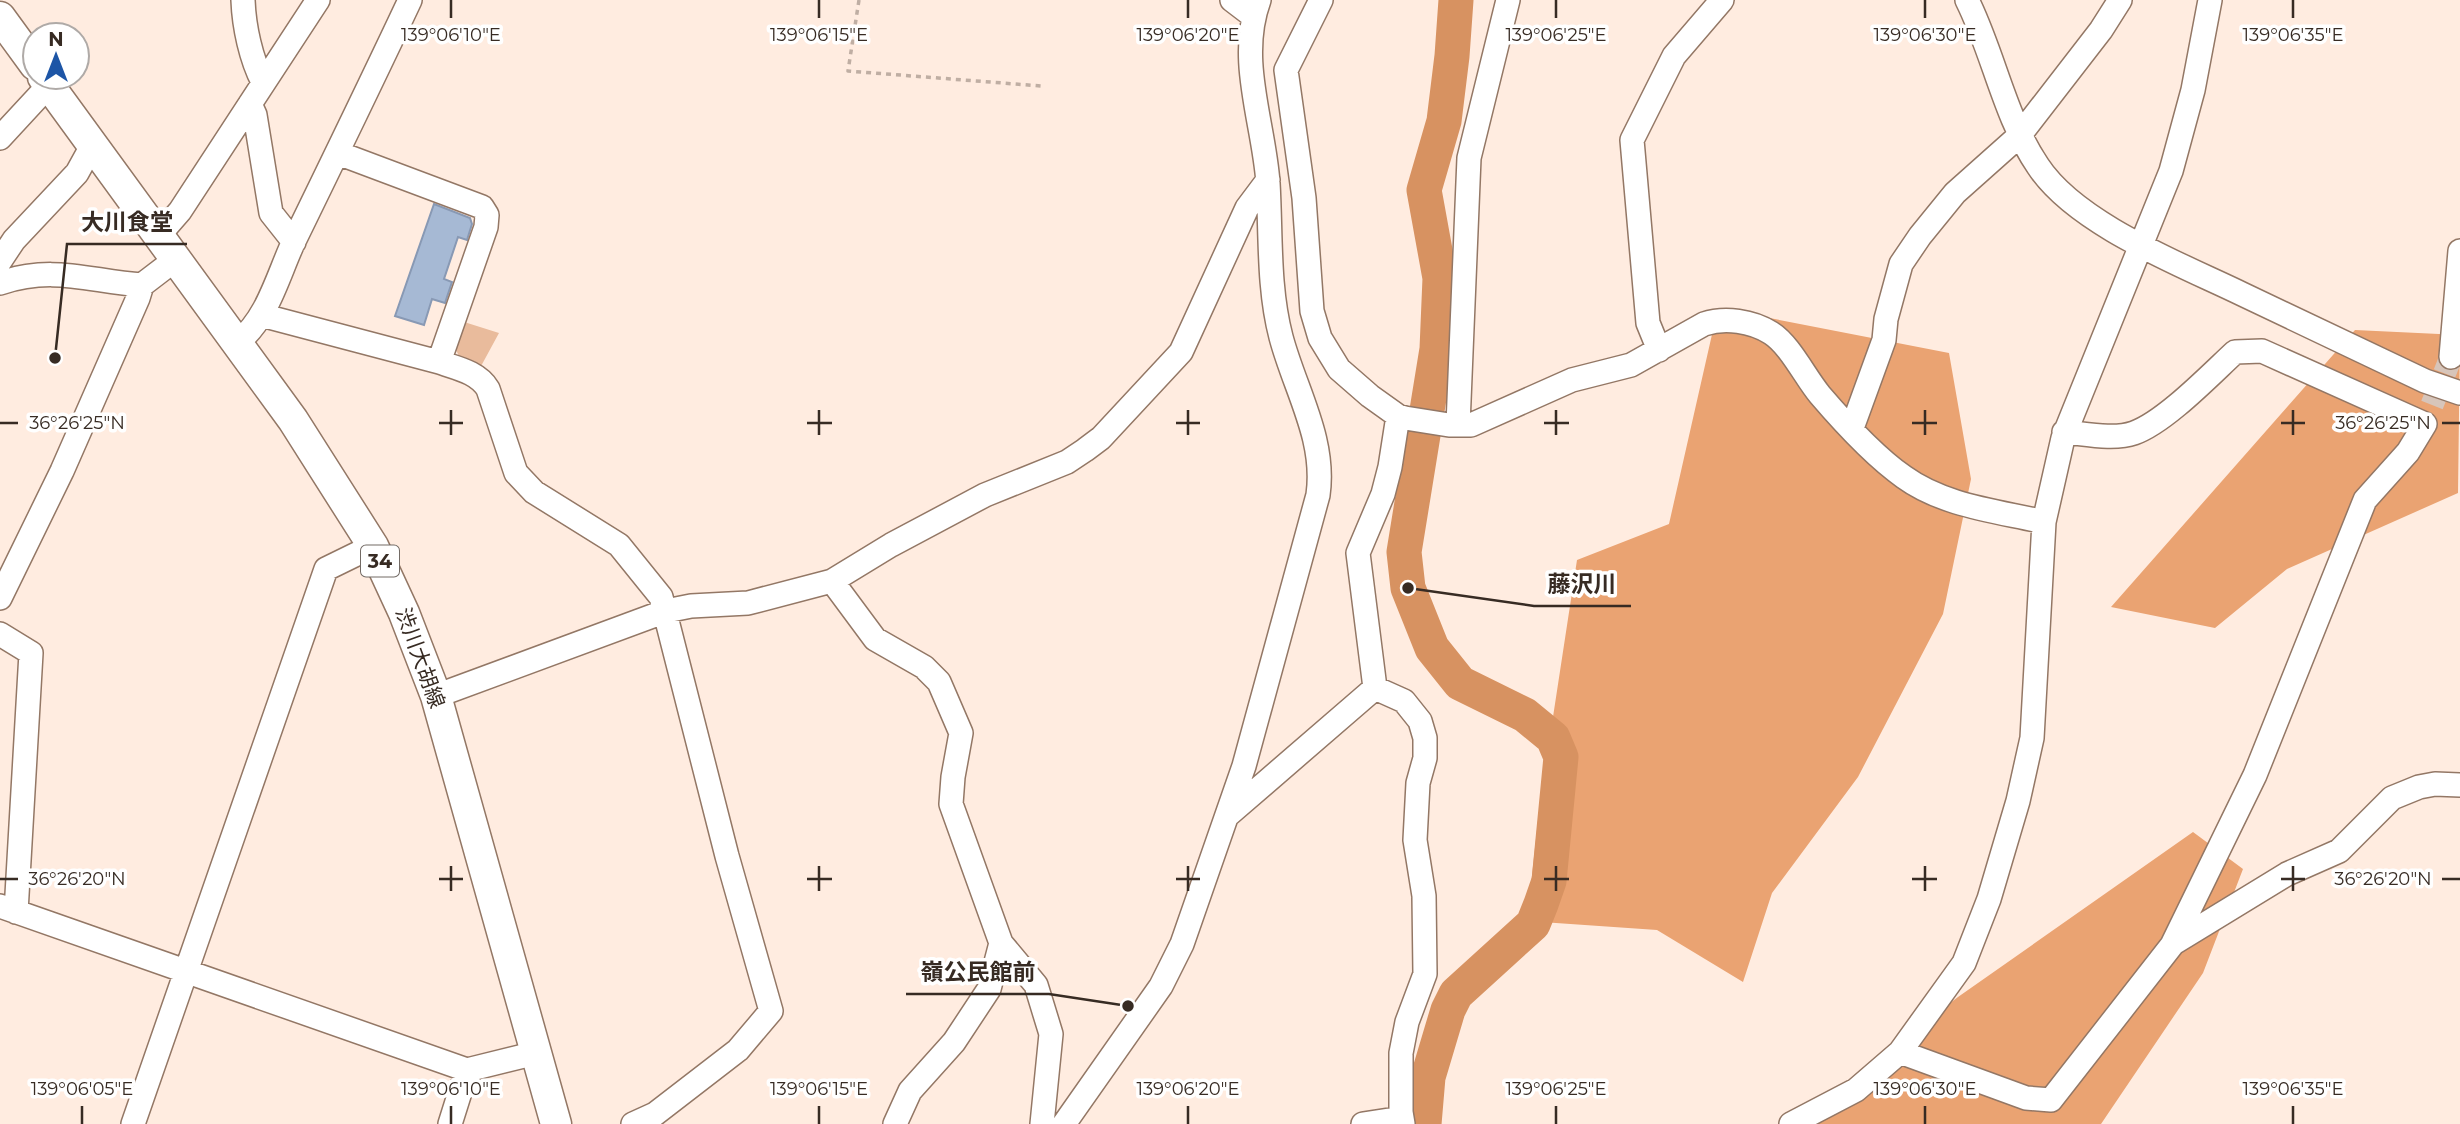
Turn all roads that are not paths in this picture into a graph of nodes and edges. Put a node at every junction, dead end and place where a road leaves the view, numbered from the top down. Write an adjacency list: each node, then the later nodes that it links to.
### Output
1 (243, 0): 14 (street)
2 (318, 0): 14 (street)
3 (410, 0): 21 (street)
4 (1232, 0): 11 (street)
5 (1321, 0): 37 (street)
6 (1508, 0): 38 (street)
7 (1722, 0): 33 (street)
8 (1967, 0): 18 (street)
9 (2120, 0): 18 (street)
10 (2210, 0): 25 (street)
11 (1256, 8): 22 (street)
12 (0, 17): 13 (main road, 渋川大胡線 / 34)
13 (21, 46)
14 (263, 82): 17 (street)
15 (33, 91): 19 (street)
16 (54, 91): 20 (main road, 渋川大胡線 / 34)
17 (250, 104): 23 (street); 24 (street)
18 (2019, 136): 25 (street); 39 (street)
19 (0, 138)
20 (93, 144): 23 (main road, 渋川大胡線 / 34); 28 (street)
21 (338, 153): 24 (street); 35 (street)
22 (1268, 180): 43 (street); 50 (street)
23 (160, 234): 27 (main road, 渋川大胡線 / 34)
24 (294, 242): 31 (street)
25 (2142, 247): 36 (street); 40 (street)
26 (2460, 251): 34 (street)
27 (176, 259): 30 (street); 32 (main road, 渋川大胡線 / 34)
28 (0, 261)
29 (0, 283): 30 (street)
30 (142, 285): 44 (street)
31 (261, 315): 32 (street); 35 (street)
32 (238, 342): 42 (main road, 渋川大胡線 / 34)
33 (1658, 350): 38 (street); 39 (street)
34 (2451, 357)
35 (439, 362): 45 (street)
36 (2460, 393)
37 (1402, 417): 38 (street); 47 (street)
38 (1454, 425)
39 (1852, 428): 41 (street)
40 (2064, 432): 41 (street); 53 (street)
41 (2044, 522): 55 (street)
42 (373, 546): 48 (main road, 渋川大胡線 / 34); 54 (street)
43 (832, 580): 45 (street); 52 (street)
44 (0, 598)
45 (666, 611): 48 (street); 62 (street)
46 (0, 634): 51 (street)
47 (1375, 688): 50 (street); 58 (street)
48 (436, 696): 56 (main road, 渋川大胡線 / 34)
49 (2460, 786): 53 (street)
50 (1226, 817): 65 (street)
51 (8, 909): 54 (street)
52 (1001, 943): 63 (street); 64 (street)
53 (2172, 945): 55 (street)
54 (186, 972): 57 (street); 59 (street)
55 (1900, 1052): 67 (street)
56 (536, 1053): 57 (street); 61 (main road, 渋川大胡線 / 34)
57 (467, 1070): 60 (street)
58 (1403, 1121): 66 (street)
59 (133, 1124)
60 (450, 1124)
61 (556, 1124)
62 (632, 1124)
63 (895, 1124)
64 (1042, 1124)
65 (1064, 1124)
66 (1363, 1124)
67 (1791, 1124)

